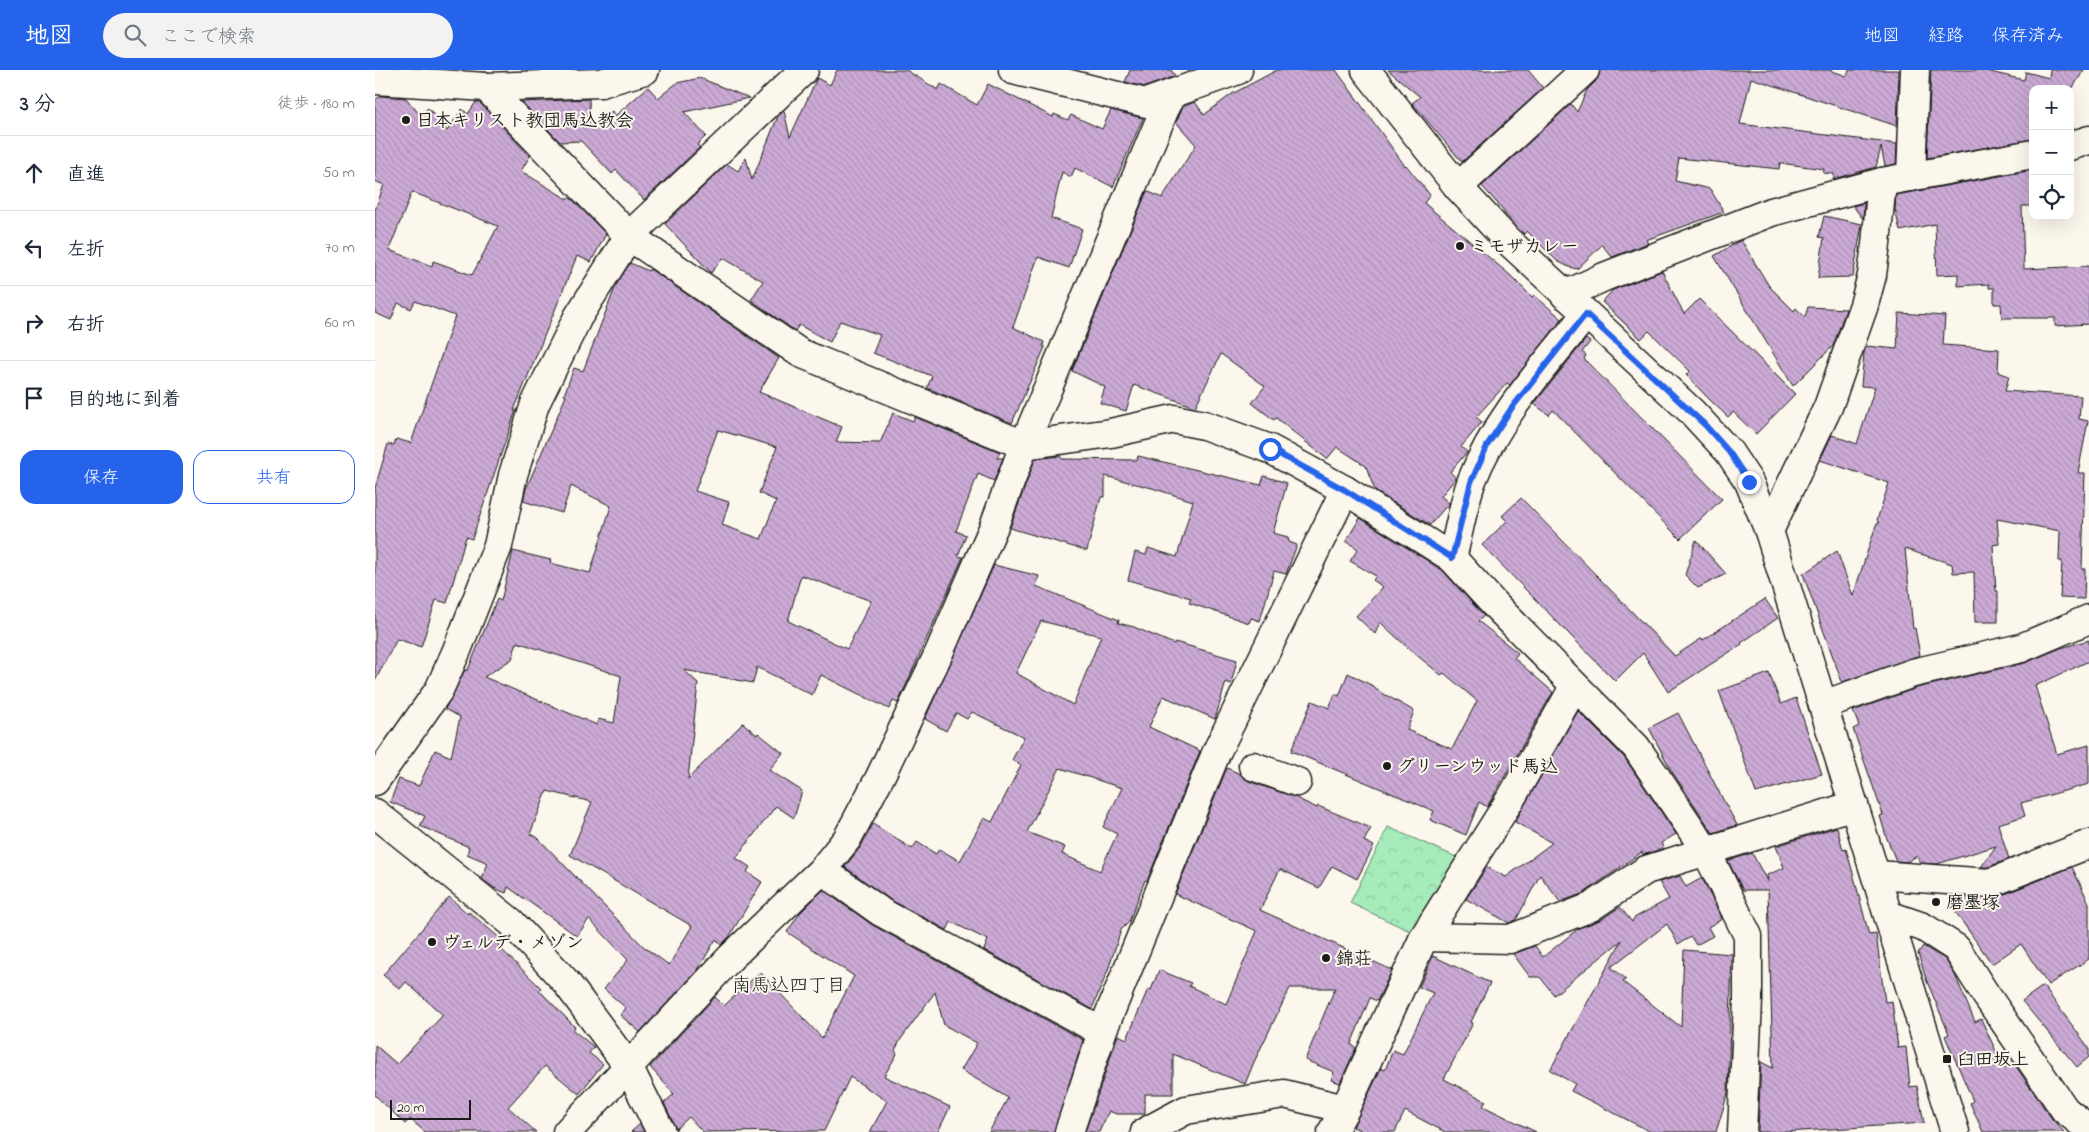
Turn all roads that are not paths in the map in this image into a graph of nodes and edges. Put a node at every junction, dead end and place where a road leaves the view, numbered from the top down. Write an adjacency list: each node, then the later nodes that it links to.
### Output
1 (645, 70): 9 (street)
2 (804, 70): 17 (street)
3 (1013, 70): 10 (street)
4 (1238, 70): 10 (street)
5 (1365, 70): 16 (street)
6 (1585, 70): 16 (street)
7 (1915, 70): 14 (street)
8 (375, 80): 9 (street)
9 (486, 87): 17 (street)
10 (1171, 94): 20 (street)
11 (2089, 140): 12 (street)
12 (2074, 145)
13 (2029, 155): 14 (street)
14 (1911, 177): 15 (street)
15 (1882, 182): 18 (street); 22 (street)
16 (1458, 187): 18 (street)
17 (629, 236): 20 (street); 28 (street)
18 (1565, 295): 19 (street)
19 (1586, 314): 22 (street); 23 (street)
20 (1023, 444): 21 (street); 34 (street)
21 (1345, 490): 23 (street); 38 (street)
22 (1769, 531): 26 (street)
23 (1452, 558): 25 (street)
24 (2089, 619): 26 (street)
25 (1574, 687): 33 (street); 37 (street)
26 (1823, 704): 30 (street)
27 (1253, 766): 29 (street)
28 (375, 781)
29 (1297, 782)
30 (1854, 805): 33 (street); 35 (street)
31 (375, 813): 39 (street)
32 (2089, 844): 35 (street)
33 (1706, 850): 37 (street); 46 (street)
34 (822, 870): 38 (street); 39 (street)
35 (1875, 875): 36 (street)
36 (1888, 915): 41 (street); 47 (street)
37 (1424, 937): 40 (street)
38 (1102, 1032): 44 (street)
39 (627, 1066): 42 (street); 43 (street)
40 (1339, 1121): 45 (street)
41 (2089, 1129)
42 (567, 1132)
43 (661, 1132)
44 (1069, 1132)
45 (1145, 1132)
46 (1742, 1132)
47 (1955, 1132)

